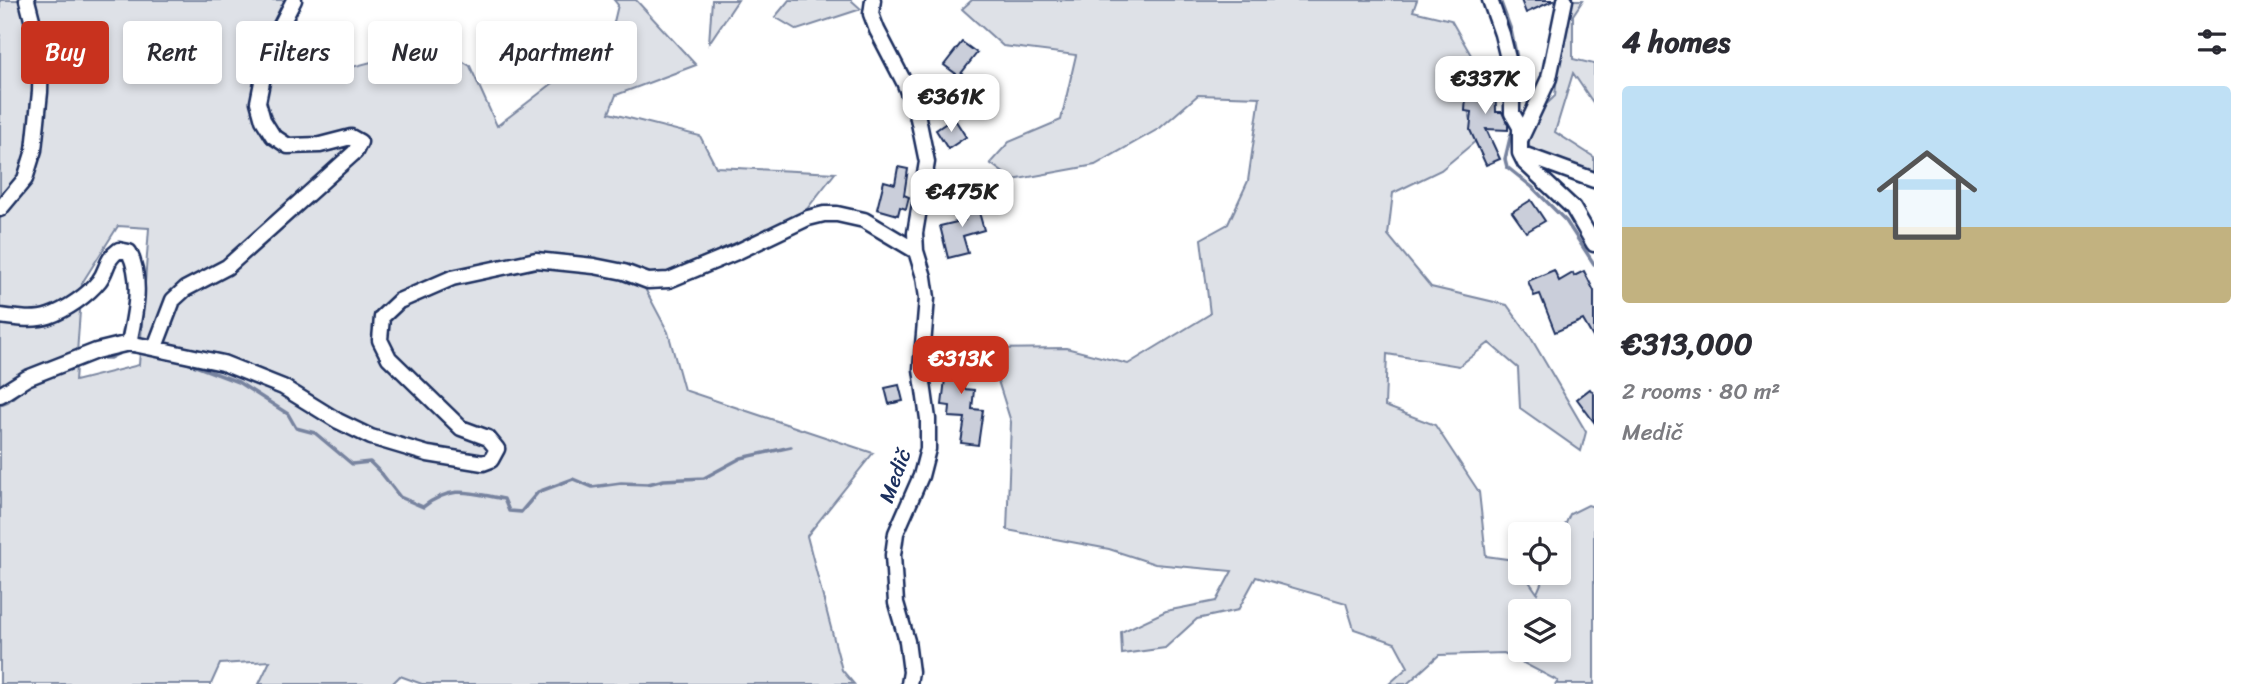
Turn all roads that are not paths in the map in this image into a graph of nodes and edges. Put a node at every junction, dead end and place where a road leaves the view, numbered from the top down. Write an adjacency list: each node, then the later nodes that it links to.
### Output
1 (27, 0): 8 (street)
2 (295, 0): 13 (street)
3 (873, 0): 10 (street, Medič)
4 (1490, 0): 6 (street)
5 (1565, 0): 6 (street)
6 (1520, 140): 7 (street); 9 (street)
7 (1594, 180)
8 (0, 209)
9 (1594, 244)
10 (916, 251): 13 (street); 15 (street, Medič)
11 (0, 316): 12 (street)
12 (129, 343): 13 (street); 14 (street)
13 (155, 347)
14 (0, 395)
15 (909, 684)

